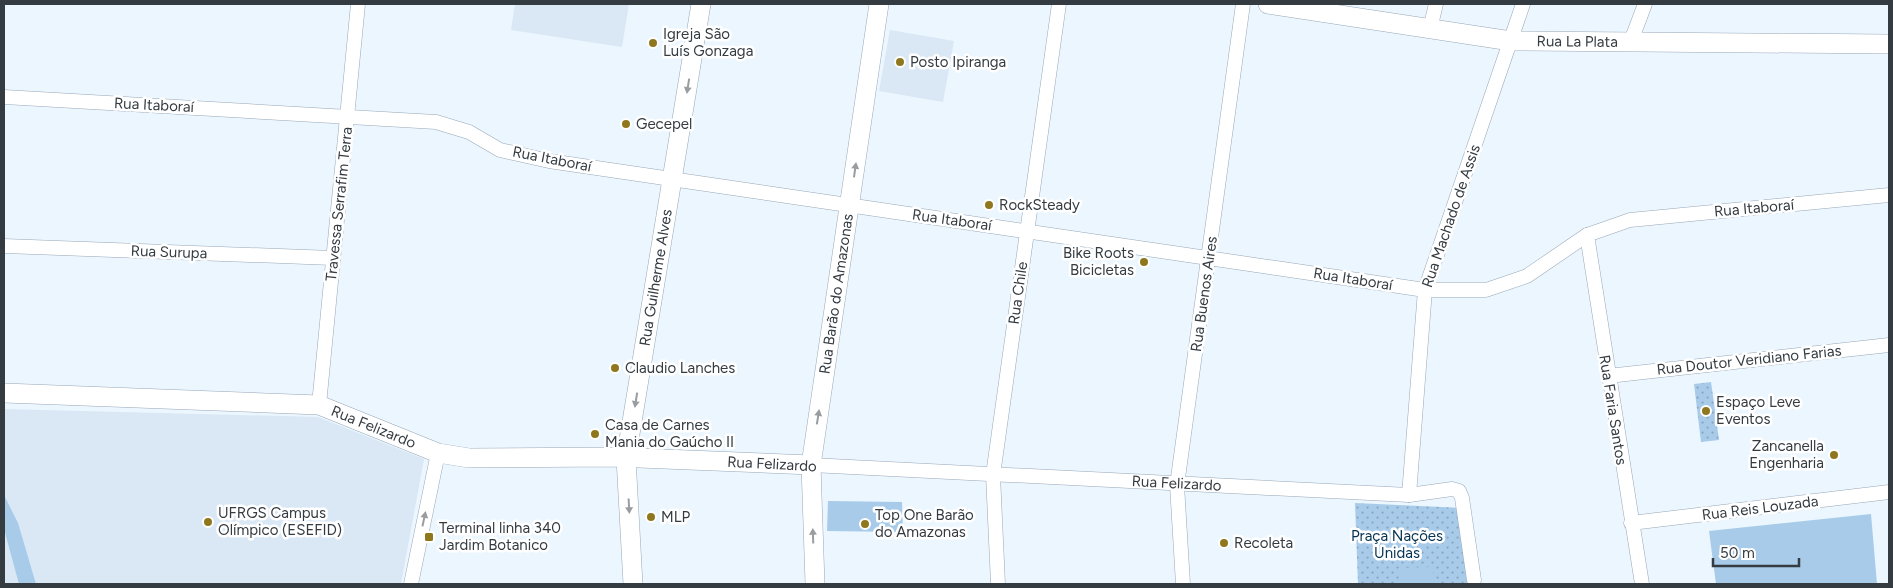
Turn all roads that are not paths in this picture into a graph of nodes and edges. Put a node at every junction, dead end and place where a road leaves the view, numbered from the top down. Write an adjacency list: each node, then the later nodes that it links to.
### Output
1 (358, 4): 15 (street, Travessa Serrafim Terra)
2 (701, 4): 16 (main road, Rua Guilherme Alves, one-way to 16)
3 (879, 4): 18 (main road, Rua Barão do Amazonas, one-way to 3)
4 (1059, 4): 19 (street, Rua Chile)
5 (1243, 4): 22 (street, Rua Buenos Aires)
6 (1268, 4): 10 (main road, Rua La Plata)
7 (1436, 4): 10 (street)
8 (1524, 4): 11 (street, Rua Machado de Assis)
9 (1645, 4): 12 (street)
10 (1430, 29): 11 (main road, Rua La Plata)
11 (1510, 41): 12 (main road, Rua La Plata); 24 (street, Rua Machado de Assis)
12 (1631, 41): 13 (main road, Rua La Plata)
13 (1889, 44)
14 (4, 97): 15 (street, Rua Itaboraí)
15 (348, 116): 16 (street, Rua Itaboraí); 23 (street, Travessa Serrafim Terra)
16 (672, 179): 18 (street, Rua Itaboraí); 30 (main road, Rua Guilherme Alves, one-way to 30)
17 (1889, 195): 20 (street, Rua Itaboraí)
18 (850, 205): 19 (street, Rua Itaboraí); 31 (main road, Rua Barão do Amazonas, one-way to 18)
19 (1027, 230): 22 (street, Rua Itaboraí); 32 (street, Rua Chile)
20 (1587, 235): 24 (street, Rua Itaboraí); 26 (street, Rua Faria Santos)
21 (4, 246): 23 (street, Rua Surupa)
22 (1209, 257): 24 (street, Rua Itaboraí); 33 (street, Rua Buenos Aires)
23 (334, 258): 28 (street, Travessa Serrafim Terra)
24 (1425, 290): 35 (street, Rua Machado de Assis)
25 (1889, 345): 26 (street, Rua Doutor Veridiano Farias)
26 (1608, 376): 36 (street, Rua Faria Santos)
27 (4, 393): 28 (main road, Rua Felizardo)
28 (319, 405): 29 (main road, Rua Felizardo)
29 (438, 453): 30 (main road, Rua Felizardo); 38 (street, one-way to 29)
30 (626, 458): 31 (main road, Rua Felizardo); 39 (main road, Rua Guilherme Alves, one-way to 39)
31 (811, 465): 32 (street, Rua Felizardo); 40 (main road, Rua Barão do Amazonas, one-way to 31)
32 (993, 475): 33 (street, Rua Felizardo); 41 (street, Rua Chile)
33 (1177, 485): 35 (street, Rua Felizardo); 42 (street, Rua Buenos Aires)
34 (1889, 492): 36 (street, Rua Reis Louzada)
35 (1409, 495): 37 (street, Rua Felizardo)
36 (1631, 523): 43 (street, Rua Faria Santos)
37 (1474, 580)
38 (411, 584)
39 (633, 584)
40 (815, 584)
41 (998, 584)
42 (1183, 584)
43 (1642, 584)

